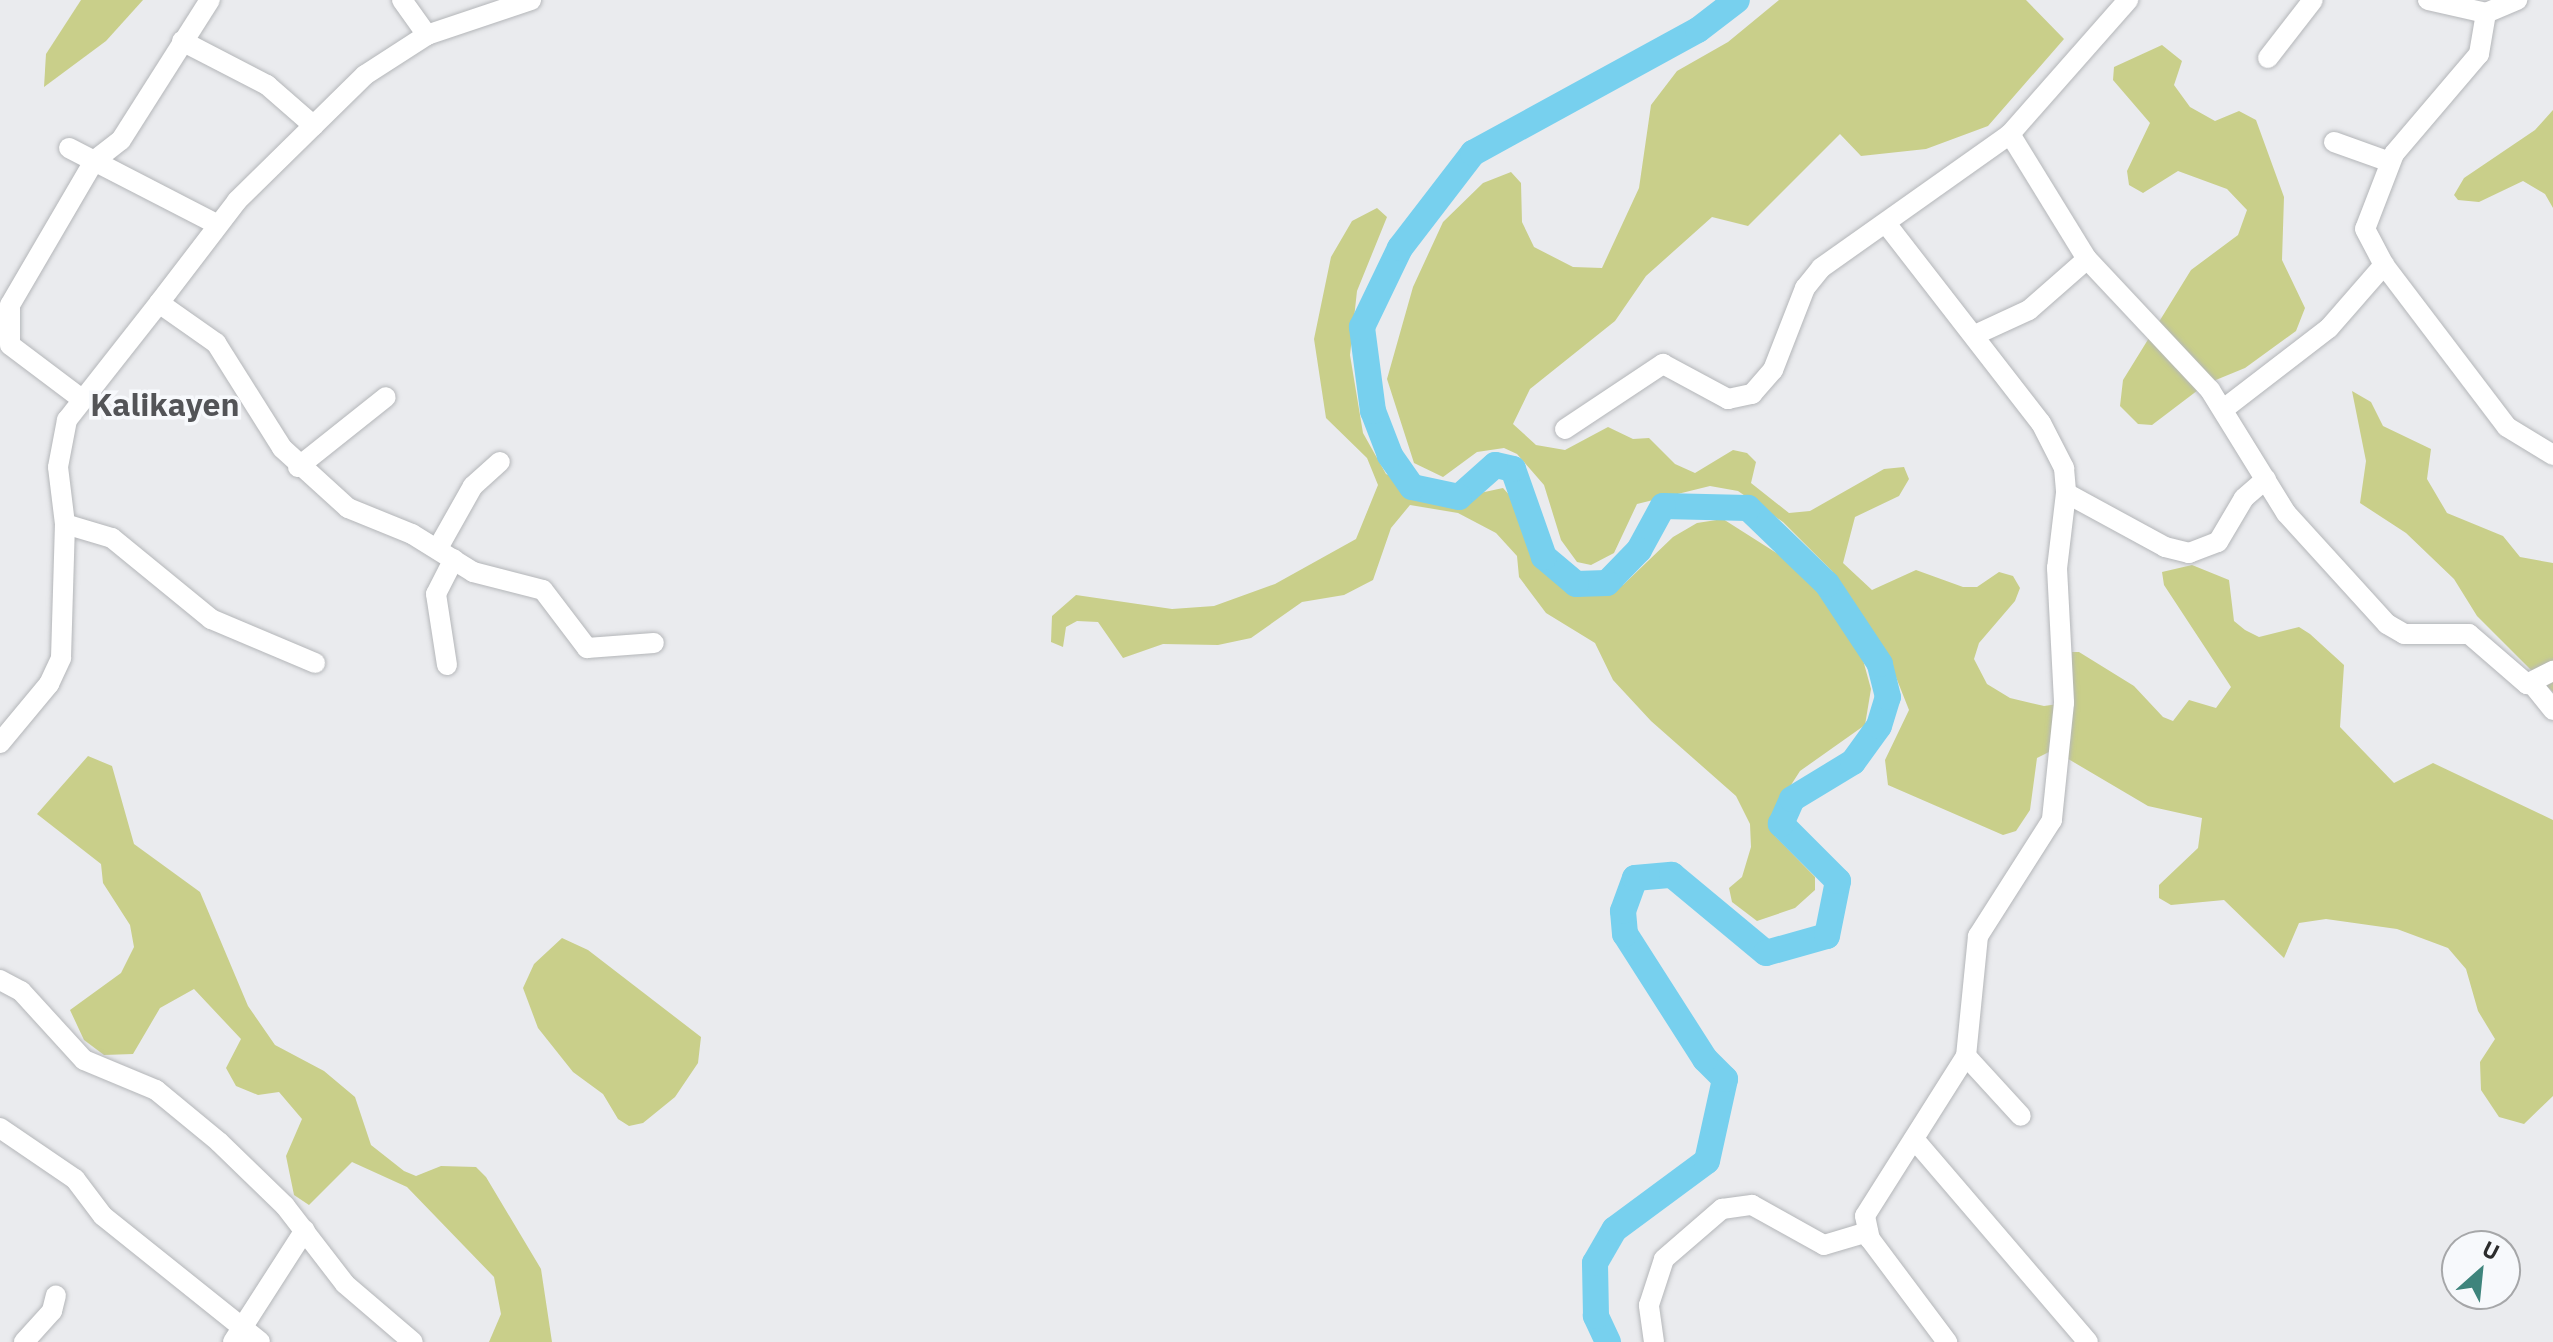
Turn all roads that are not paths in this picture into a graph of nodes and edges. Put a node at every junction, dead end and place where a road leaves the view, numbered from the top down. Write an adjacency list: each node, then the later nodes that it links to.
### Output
1 (210, 0): 10 (street)
2 (402, 0): 9 (street)
3 (531, 0): 9 (street)
4 (2128, 0): 13 (street)
5 (2313, 0): 11 (street)
6 (2428, 0): 8 (street)
7 (2517, 0): 8 (street)
8 (2486, 13): 17 (street)
9 (427, 35): 12 (street)
10 (182, 41): 12 (street); 16 (street)
11 (2268, 58)
12 (314, 126): 18 (street)
13 (2010, 134): 19 (street); 20 (street)
14 (2334, 142): 17 (street)
15 (69, 148): 16 (street)
16 (94, 161): 18 (street); 24 (street)
17 (2390, 162): 21 (street)
18 (216, 224): 22 (street)
19 (1888, 226): 23 (street); 27 (street)
20 (2087, 259): 23 (street); 26 (street)
21 (2384, 265): 26 (street); 28 (street)
22 (159, 303): 24 (street); 30 (street)
23 (1977, 334): 32 (street)
24 (79, 397): 33 (street)
25 (386, 397): 30 (street)
26 (2225, 408): 31 (street)
27 (1565, 429)
28 (2553, 455)
29 (500, 462): 34 (street)
30 (298, 467): 34 (street)
31 (2266, 479): 32 (street); 39 (street)
32 (2066, 493): 43 (street)
33 (65, 524): 36 (street); 41 (street)
34 (446, 554): 35 (street); 37 (street)
35 (654, 643)
36 (315, 663)
37 (447, 665)
38 (2553, 671): 39 (street)
39 (2533, 685): 40 (street)
40 (2553, 710)
41 (0, 743)
42 (0, 980): 47 (street)
43 (1966, 1056): 44 (street); 46 (street)
44 (2021, 1116)
45 (0, 1128): 50 (street)
46 (1914, 1139): 48 (street); 55 (street)
47 (305, 1230): 50 (street); 52 (street)
48 (1868, 1232): 53 (street); 54 (street)
49 (56, 1295): 51 (street)
50 (246, 1338)
51 (24, 1342)
52 (413, 1342)
53 (1654, 1342)
54 (1947, 1342)
55 (2088, 1342)

